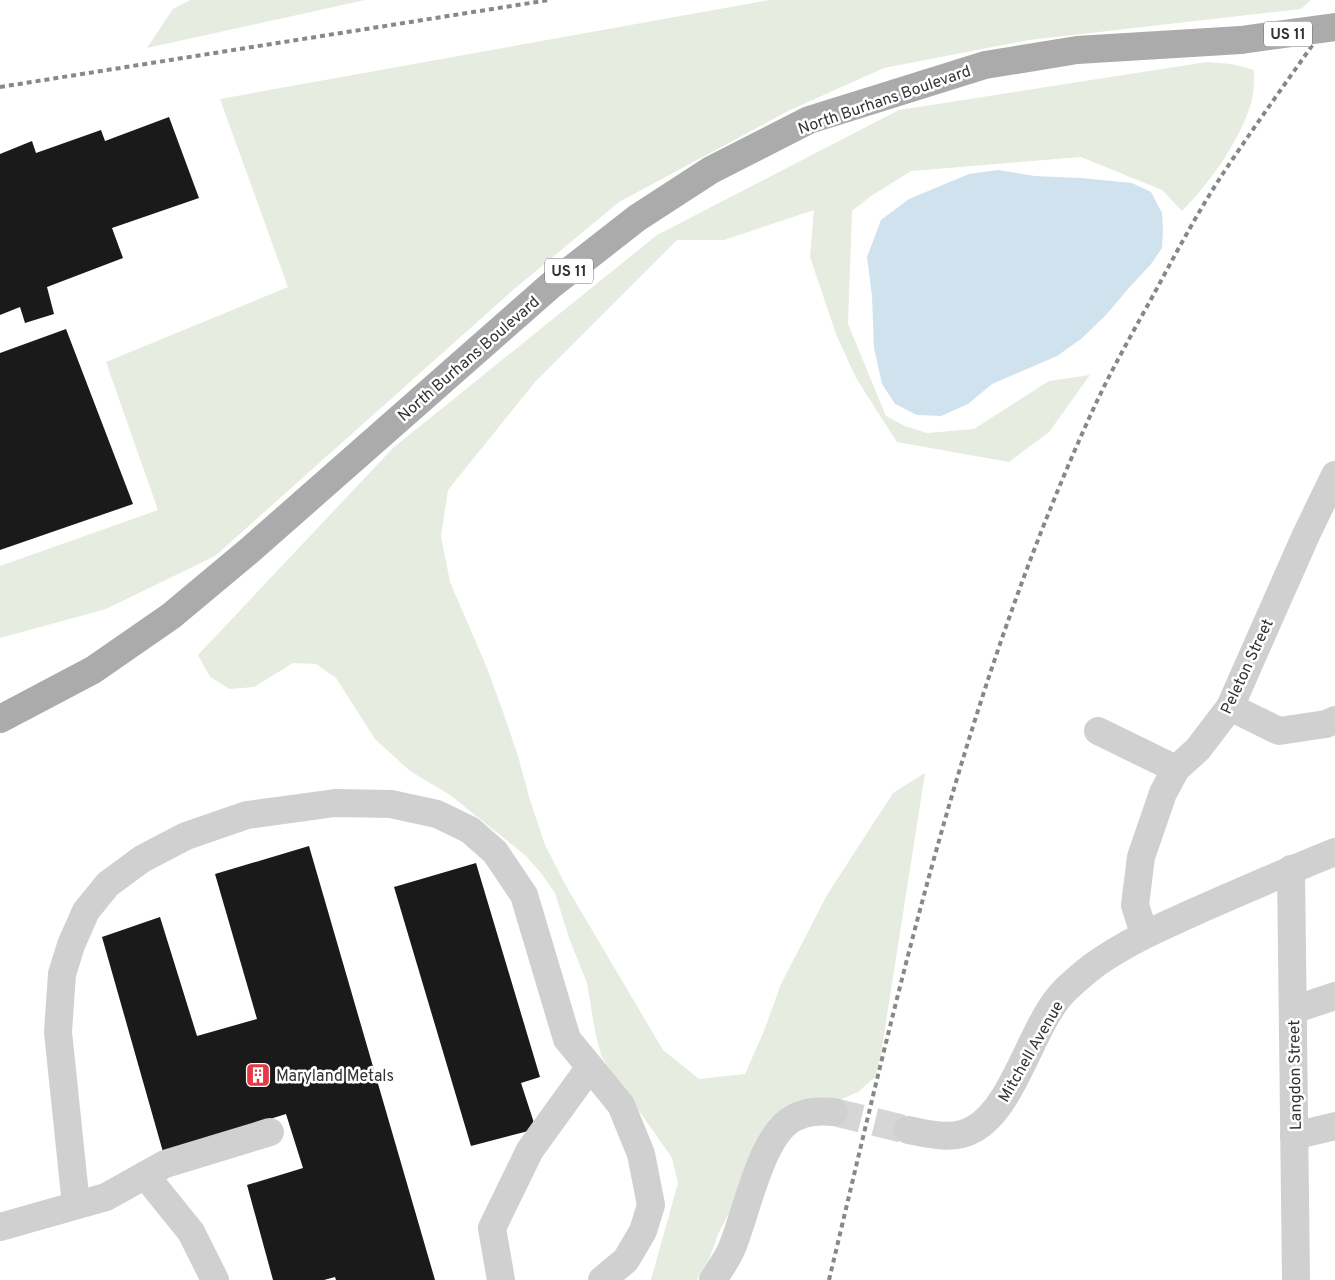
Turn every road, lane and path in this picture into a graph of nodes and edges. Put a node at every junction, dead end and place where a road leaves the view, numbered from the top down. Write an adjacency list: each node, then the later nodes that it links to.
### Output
1 (1335, 28): 4 (main road, North Burhans Boulevard / US 11, bridge)
2 (1335, 475): 3 (street, Peleton Street)
3 (1230, 707): 5 (street); 7 (street, Peleton Street)
4 (0, 719)
5 (1335, 720)
6 (1098, 731): 7 (street)
7 (1176, 769): 10 (street, Peleton Street)
8 (1335, 852): 9 (street, Mitchell Avenue)
9 (1291, 869): 10 (street, Mitchell Avenue); 12 (street, Langdon Street)
10 (1144, 934): 16 (street, Mitchell Avenue)
11 (1335, 996): 12 (street)
12 (1293, 1010): 18 (street, Langdon Street)
13 (590, 1066): 20 (street); 23 (street); 24 (street)
14 (834, 1112): 25 (street)
15 (1335, 1126): 18 (street)
16 (908, 1130)
17 (270, 1132): 19 (street)
18 (1294, 1136): 26 (street, Langdon Street)
19 (145, 1175): 20 (street); 22 (street)
20 (76, 1205): 21 (street)
21 (0, 1227)
22 (215, 1280)
23 (501, 1280)
24 (602, 1280)
25 (713, 1280)
26 (1296, 1280)

